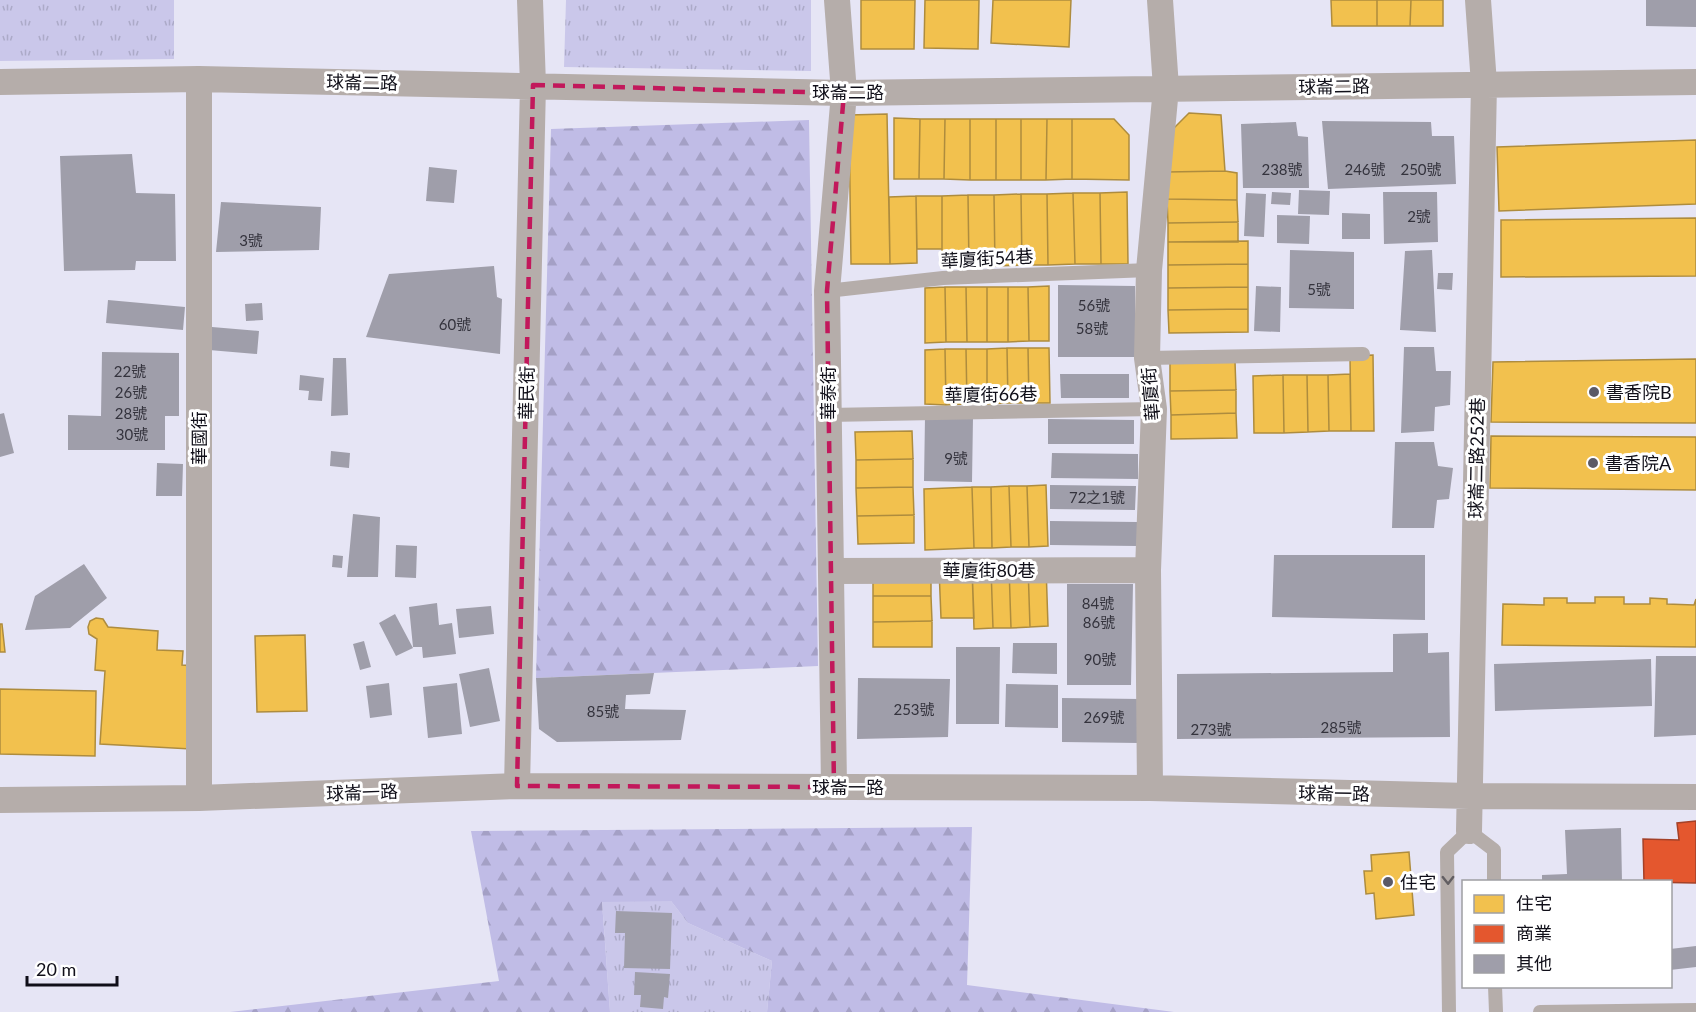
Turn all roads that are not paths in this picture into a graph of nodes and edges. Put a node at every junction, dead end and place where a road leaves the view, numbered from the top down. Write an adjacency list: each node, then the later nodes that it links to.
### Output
1 (530, 0): 9 (street, 華民街)
2 (837, 0): 11 (street, 華泰街)
3 (1160, 0): 10 (street, 華廈街)
4 (1479, 0): 8 (street, 球崙二路252巷)
5 (199, 79): 6 (street, 球崙二路); 9 (street, 球崙二路); 25 (street, 華國街)
6 (0, 82)
7 (1696, 82): 8 (street, 球崙二路)
8 (1484, 84): 10 (street, 球崙二路); 23 (street, 球崙二路252巷)
9 (533, 85): 11 (street, 球崙二路); 20 (street, 華民街)
10 (1166, 88): 11 (street, 球崙二路); 12 (street, 華廈街)
11 (844, 93): 13 (street, 華泰街)
12 (1149, 270): 13 (lane, 華廈街54巷); 15 (street, 華廈街)
13 (827, 291): 17 (street, 華泰街)
14 (1363, 354): 15 (lane)
15 (1147, 358): 16 (street, 華廈街)
16 (1154, 409): 17 (lane, 華廈街66巷); 18 (street, 華廈街)
17 (828, 416): 19 (street, 華泰街)
18 (1148, 570): 19 (street, 華廈街80巷); 22 (street, 華廈街)
19 (831, 571): 21 (street, 華泰街)
20 (517, 786): 21 (street, 球崙一路); 25 (street, 球崙一路)
21 (834, 787): 22 (street, 球崙一路)
22 (1150, 788): 23 (street, 球崙一路)
23 (1469, 796): 24 (street, 球崙一路); 27 (street, 球崙二路252巷)
24 (1696, 797)
25 (199, 798): 26 (street, 球崙一路)
26 (0, 800)
27 (1469, 831): 28 (lane); 31 (lane, one-way to 31)
28 (1494, 880)
29 (1495, 988): 32 (lane)
30 (1696, 1010): 33 (lane)
31 (1449, 1012)
32 (1496, 1012)
33 (1540, 1012)

